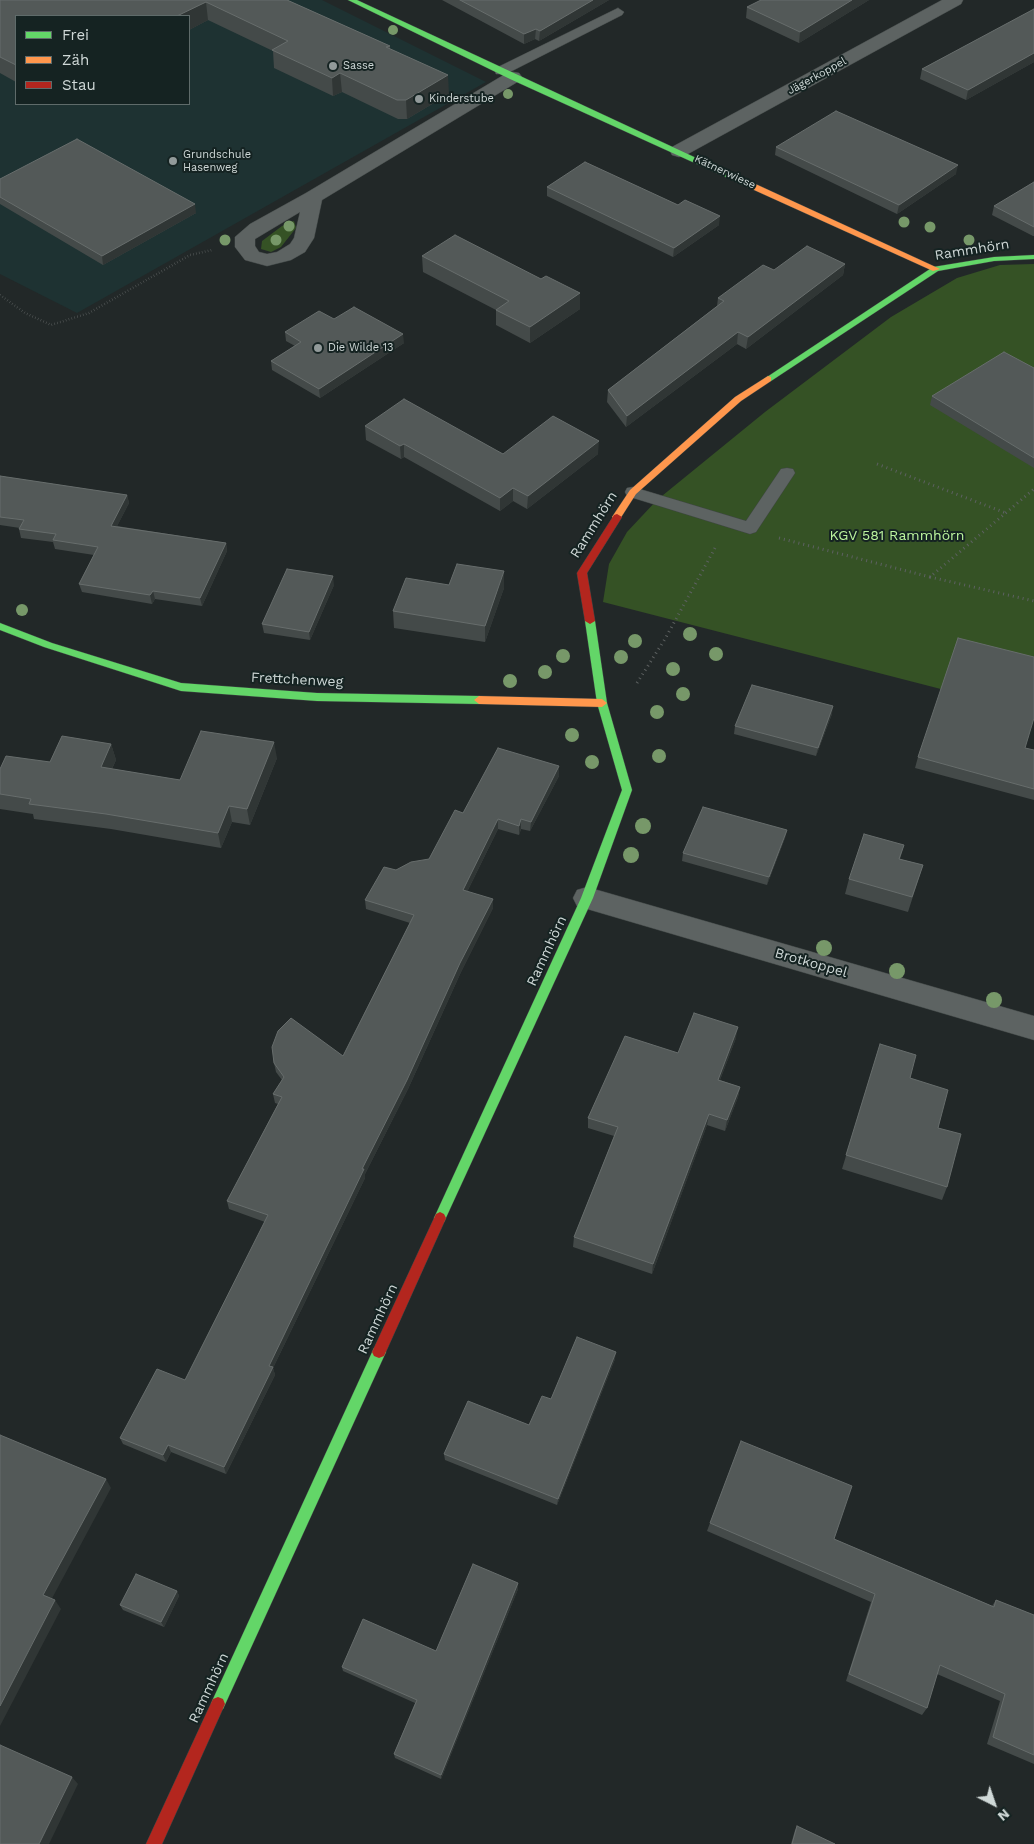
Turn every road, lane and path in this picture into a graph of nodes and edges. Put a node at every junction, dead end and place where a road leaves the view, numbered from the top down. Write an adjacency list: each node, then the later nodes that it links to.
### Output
1 (352, 0): 4 (street, Kätnerwiese)
2 (955, 0): 5 (street, Jägerkoppel)
3 (618, 12): 4 (lane)
4 (507, 74): 5 (street, Kätnerwiese); 6 (street)
5 (679, 151): 9 (street, Kätnerwiese)
6 (313, 197): 7 (street); 7 (street)
7 (245, 247): 10 (path)
8 (1034, 257): 9 (street, Rammhörn)
9 (936, 269): 14 (street, Rammhörn)
10 (0, 295)
11 (877, 464): 15 (path)
12 (787, 473): 16 (lane)
13 (1034, 489): 15 (path)
14 (633, 492): 16 (lane); 20 (street, Rammhörn)
15 (1007, 513): 17 (path)
16 (750, 528): 17 (path); 20 (path)
17 (930, 577): 18 (path)
18 (1034, 600)
19 (0, 626): 20 (street, Frettchenweg)
20 (602, 703): 21 (street, Rammhörn)
21 (588, 898): 22 (street, Brotkoppel); 23 (street, Rammhörn)
22 (1034, 1028)
23 (154, 1844)

